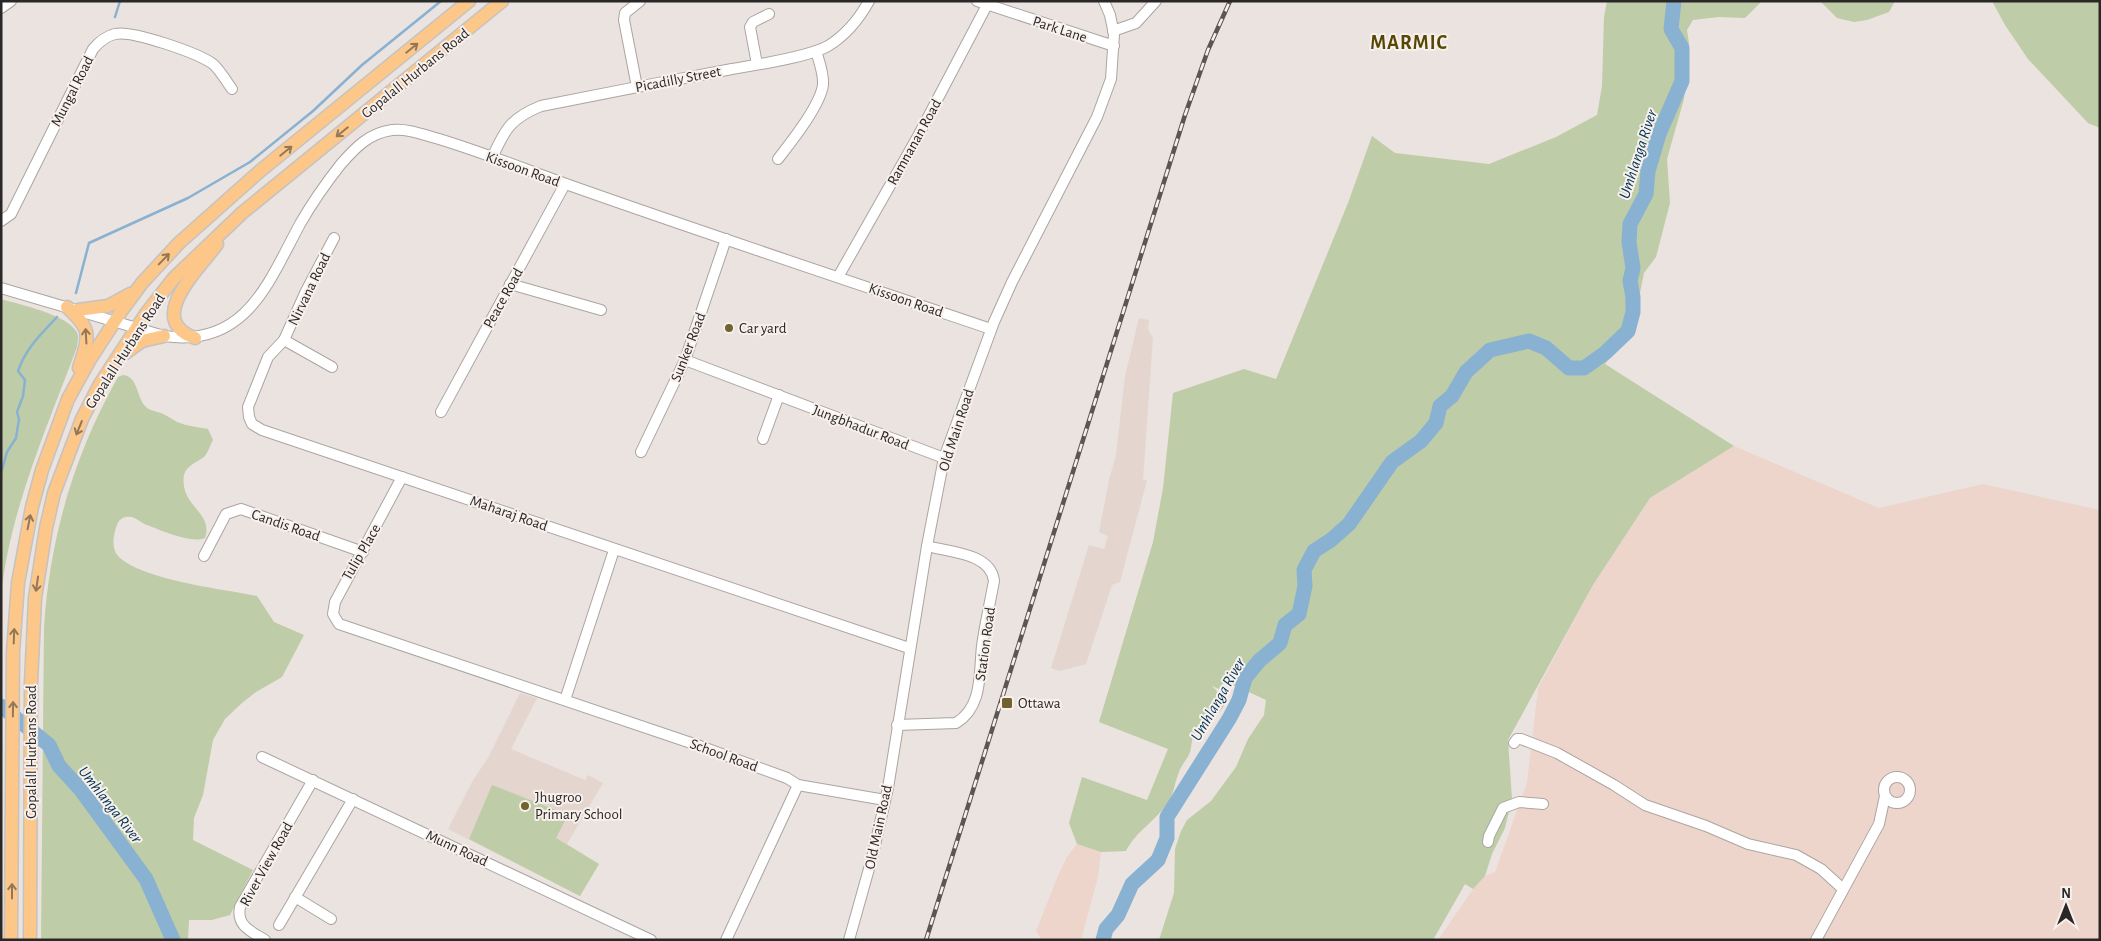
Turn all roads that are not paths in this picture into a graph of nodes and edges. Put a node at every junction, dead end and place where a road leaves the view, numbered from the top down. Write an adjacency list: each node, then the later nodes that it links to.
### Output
1 (11, 1): 9 (street)
2 (469, 1): 24 (main road, Gopalall Hurbans Road, one-way to 2)
3 (502, 1): 20 (main road, Gopalall Hurbans Road, one-way to 20)
4 (640, 1): 15 (street)
5 (869, 1): 13 (street, Picadilly Street)
6 (1104, 1): 11 (street, Old Main Road)
7 (1156, 1): 11 (street)
8 (982, 3): 12 (street, Park Lane); 25 (street, Ramnanan Road)
9 (1, 8)
10 (769, 14): 14 (street)
11 (1113, 31): 12 (street, Old Main Road)
12 (1114, 46): 32 (street, Old Main Road)
13 (816, 51): 14 (street, Picadilly Street); 18 (street)
14 (757, 64): 15 (street, Picadilly Street)
15 (638, 87): 17 (street, Picadilly Street)
16 (232, 89): 21 (street, Mungal Road)
17 (492, 158): 19 (street, Kissoon Road); 34 (street, Kissoon Road)
18 (778, 159)
19 (565, 184): 23 (street, Kissoon Road); 26 (street, Peace Road)
20 (242, 212): 31 (main road, Gopalall Hurbans Road); 34 (main road)
21 (1, 221)
22 (334, 238): 35 (street, Nirvana Road)
23 (726, 239): 25 (street, Kissoon Road); 37 (street, Sunker Road)
24 (149, 276): 28 (main road); 30 (main road, Gopalall Hurbans Road)
25 (838, 277): 32 (street, Kissoon Road)
26 (510, 284): 29 (street); 41 (street, Peace Road)
27 (1, 288): 28 (street, Kissoon Road)
28 (72, 308): 30 (street, Kissoon Road); 40 (main road, one-way to 28)
29 (602, 310)
30 (114, 322): 31 (street, Kissoon Road); 40 (main road, Gopalall Hurbans Road)
31 (136, 328): 33 (street, Kissoon Road); 36 (main road, Gopalall Hurbans Road)
32 (991, 329): 44 (street, Old Main Road)
33 (164, 336): 34 (street, Kissoon Road); 36 (main road)
34 (195, 338)
35 (284, 340): 38 (street); 45 (street, Maharaj Road)
36 (118, 359): 72 (main road, Gopalall Hurbans Road, one-way to 72)
37 (685, 360): 39 (street, Jungbhadur Road); 43 (street, Sunker Road)
38 (332, 367)
39 (779, 395): 42 (street); 44 (street, Jungbhadur Road)
40 (68, 399): 71 (main road, Gopalall Hurbans Road, one-way to 40)
41 (441, 412)
42 (763, 438)
43 (641, 452)
44 (944, 458): 46 (street, Old Main Road)
45 (402, 477): 47 (street, Maharaj Road); 48 (street, Tulip Place)
46 (926, 546): 51 (street, Old Main Road); 53 (street, Station Road)
47 (614, 550): 51 (street, Maharaj Road); 52 (street)
48 (363, 552): 49 (street, Candis Road); 50 (street, Tulip Place)
49 (204, 556)
50 (344, 626): 52 (street, School Road)
51 (909, 648): 53 (street, Old Main Road)
52 (565, 700): 57 (street, School Road)
53 (897, 725): 61 (street, Old Main Road)
54 (1514, 742): 67 (street)
55 (262, 757): 56 (street, Munn Road)
56 (313, 780): 60 (street, Munn Road); 73 (street, River View Road)
57 (798, 785): 59 (street, School Road); 75 (street)
58 (1885, 796): 62 (street); 62 (street); 65 (street)
59 (874, 797): 61 (street, School Road); 64 (street)
60 (352, 799): 68 (street); 74 (street, Munn Road)
61 (885, 800): 64 (street, Old Main Road)
62 (1899, 803): 65 (street)
63 (1543, 804): 66 (street)
64 (882, 814): 76 (street, Old Main Road)
65 (1879, 824): 67 (street)
66 (1488, 842)
67 (1844, 889): 77 (street)
68 (295, 897): 69 (street); 70 (street)
69 (331, 919)
70 (279, 925)
71 (11, 940)
72 (30, 940)
73 (265, 940)
74 (651, 940)
75 (726, 940)
76 (849, 940)
77 (1816, 940)

